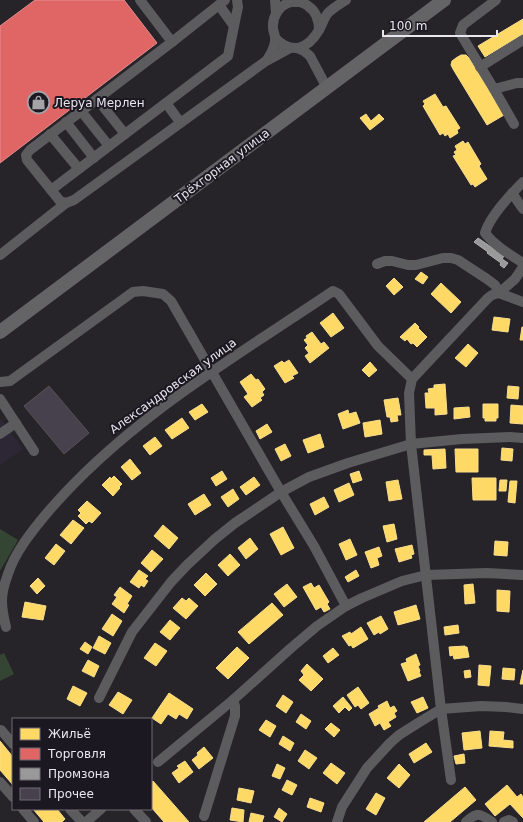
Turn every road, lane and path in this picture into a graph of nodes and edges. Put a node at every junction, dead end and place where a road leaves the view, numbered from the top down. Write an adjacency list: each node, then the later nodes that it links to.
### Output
1 (140, 0): 16 (street)
2 (237, 0): 12 (street)
3 (275, 0): 9 (street)
4 (346, 0): 11 (street)
5 (444, 0): 22 (highway, Трёхгорная улица)
6 (496, 0): 20 (street)
7 (298, 1): 9 (street); 10 (street)
8 (222, 2): 12 (street); 16 (street)
9 (276, 13): 14 (street)
10 (315, 13): 11 (street); 13 (street)
11 (328, 13): 13 (street)
12 (234, 26): 25 (street)
13 (316, 34): 17 (street); 18 (street)
14 (276, 38): 17 (street); 19 (street)
15 (523, 40): 20 (street)
16 (172, 42): 24 (street)
17 (293, 48): 18 (street); 19 (street)
18 (310, 56): 22 (street)
19 (266, 61): 28 (street)
20 (482, 70): 23 (street)
21 (523, 83): 23 (street)
22 (327, 88): 46 (highway, Трёхгорная улица)
23 (494, 89): 29 (street)
24 (97, 99): 26 (street); 31 (street)
25 (166, 103): 28 (street); 31 (street)
26 (81, 111): 27 (street); 32 (street)
27 (66, 122): 30 (street); 33 (street)
28 (180, 122): 38 (street)
29 (514, 124)
30 (50, 134): 34 (street); 36 (street)
31 (125, 134): 32 (street)
32 (109, 146): 33 (street)
33 (94, 158): 34 (street)
34 (79, 169): 36 (street)
35 (523, 182): 37 (street)
36 (51, 190): 38 (street)
37 (512, 194): 39 (street); 41 (street)
38 (66, 203): 40 (street)
39 (523, 209)
40 (0, 255)
41 (523, 263)
42 (377, 264): 44 (street)
43 (523, 268): 44 (street)
44 (499, 293): 45 (street); 48 (street)
45 (523, 302)
46 (0, 332)
47 (211, 372): 48 (street, Александровская улица); 49 (street); 56 (street); 60 (street, Александровская улица)
48 (412, 379): 54 (street)
49 (0, 382)
50 (0, 399): 51 (street)
51 (16, 423): 52 (street); 55 (street)
52 (0, 434)
53 (523, 438): 54 (street)
54 (411, 444): 56 (street); 57 (street)
55 (34, 451)
56 (281, 492): 59 (street); 61 (street)
57 (426, 575): 58 (street); 59 (street); 63 (street)
58 (523, 575)
59 (346, 606): 62 (street)
60 (6, 628)
61 (99, 698)
62 (233, 700): 67 (street); 75 (street)
63 (441, 709): 64 (street); 68 (street); 80 (street)
64 (523, 709)
65 (0, 729): 66 (street)
66 (12, 743)
67 (158, 762)
68 (451, 780)
69 (0, 782): 70 (street)
70 (12, 796)
71 (24, 810): 76 (street)
72 (71, 810): 77 (street)
73 (100, 810): 78 (street)
74 (135, 810): 79 (street)
75 (204, 816)
76 (34, 822)
77 (82, 822)
78 (86, 822)
79 (146, 822)
80 (337, 822)
81 (466, 822): 82 (street)
82 (492, 822)
83 (504, 822): 84 (street)
84 (513, 822)

